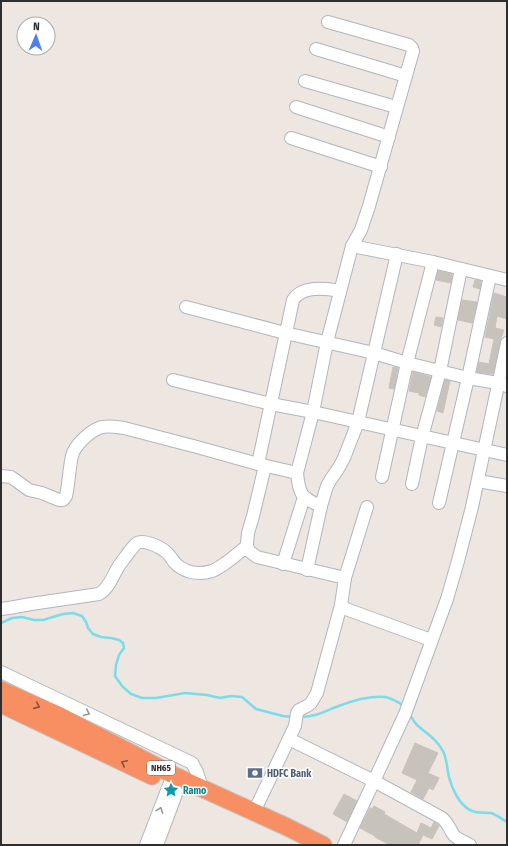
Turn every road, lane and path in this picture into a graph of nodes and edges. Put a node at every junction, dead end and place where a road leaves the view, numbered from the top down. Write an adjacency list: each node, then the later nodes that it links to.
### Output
1 (328, 22): 3 (street)
2 (316, 50): 3 (street)
3 (406, 76): 6 (street)
4 (305, 80): 6 (street)
5 (296, 107): 7 (street)
6 (396, 107): 7 (street)
7 (389, 137): 9 (street)
8 (291, 138): 9 (street)
9 (381, 167): 10 (street)
10 (352, 246): 11 (street); 16 (street)
11 (397, 254): 12 (street); 21 (street)
12 (433, 262): 13 (street); 22 (street)
13 (461, 269): 14 (street); 23 (street)
14 (490, 276): 15 (street); 24 (street)
15 (507, 280)
16 (340, 291): 18 (street); 19 (street)
17 (186, 307): 18 (street)
18 (286, 333): 19 (street); 27 (street)
19 (327, 342): 21 (street); 28 (street)
20 (507, 343): 26 (street)
21 (374, 353): 22 (street); 29 (street)
22 (408, 363): 23 (street); 30 (street)
23 (440, 372): 24 (street); 31 (street)
24 (468, 378): 26 (street); 32 (street)
25 (173, 380): 27 (street)
26 (502, 385): 33 (street)
27 (272, 404): 28 (street); 35 (street)
28 (313, 412): 29 (street); 36 (street)
29 (358, 422): 30 (street); 44 (street)
30 (392, 430): 31 (street); 38 (street)
31 (422, 437): 32 (street); 40 (street)
32 (452, 442): 33 (street); 43 (street)
33 (484, 450): 34 (street); 39 (street)
34 (507, 455)
35 (262, 465): 36 (street); 37 (street); 46 (street)
36 (297, 473): 42 (street)
37 (1, 476)
38 (382, 477)
39 (478, 481): 41 (street); 52 (street)
40 (412, 484)
41 (507, 486)
42 (304, 497): 44 (street); 47 (street)
43 (439, 503)
44 (320, 506): 48 (street)
45 (367, 507): 49 (street)
46 (247, 546): 47 (street); 51 (street)
47 (283, 564): 48 (street)
48 (307, 570): 49 (street)
49 (345, 578): 50 (street)
50 (341, 605): 52 (street); 56 (street)
51 (1, 609)
52 (431, 640): 57 (street)
53 (1, 672): 59 (street, one-way to 59)
54 (1, 690): 58 (highway, NH65, one-way to 58)
55 (1, 704): 58 (highway, NH65, one-way to 55)
56 (289, 739): 57 (street); 60 (street)
57 (374, 781): 65 (street); 66 (street)
58 (176, 782): 59 (highway, NH65); 61 (street, one-way to 58); 62 (street); 63 (highway, NH65)
59 (202, 788): 60 (highway, NH65)
60 (254, 812): 64 (highway, NH65)
61 (146, 845)
62 (157, 845)
63 (298, 845)
64 (323, 845)
65 (344, 845)
66 (470, 845)

